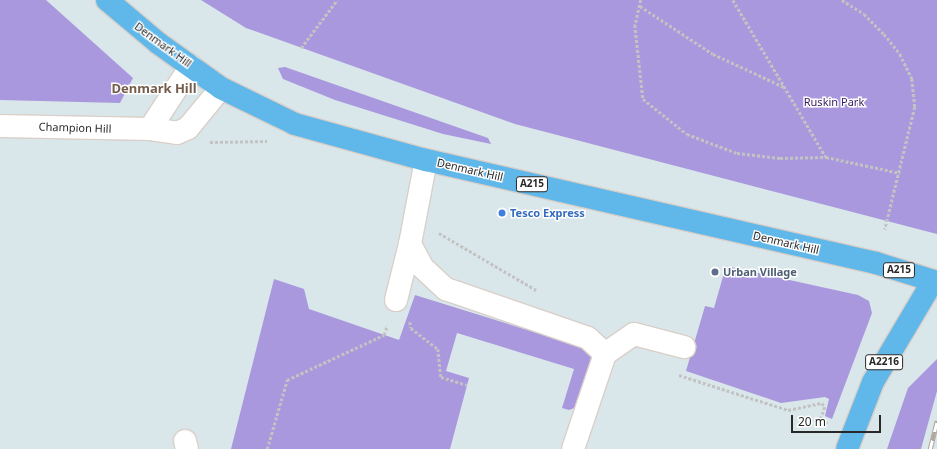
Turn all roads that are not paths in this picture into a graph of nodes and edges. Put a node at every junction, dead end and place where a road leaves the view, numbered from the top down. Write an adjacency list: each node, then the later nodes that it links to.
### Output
1 (107, 0): 2 (main road, Denmark Hill / A215)
2 (191, 66): 3 (main road, Denmark Hill / A215); 5 (street)
3 (221, 88): 5 (street, Champion Hill); 6 (main road, Denmark Hill / A215)
4 (0, 126): 5 (street, Champion Hill)
5 (150, 129)
6 (426, 160): 7 (street); 8 (main road, Denmark Hill / A215)
7 (410, 244): 9 (street); 11 (street)
8 (935, 281): 12 (main road, A2216)
9 (393, 309)
10 (684, 347): 11 (street)
11 (605, 354): 13 (street)
12 (850, 441)
13 (572, 449)

